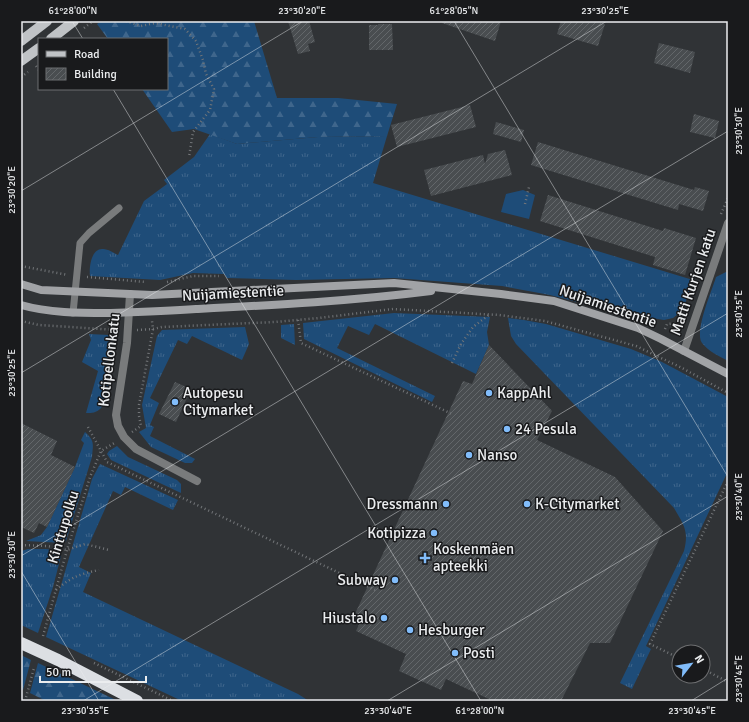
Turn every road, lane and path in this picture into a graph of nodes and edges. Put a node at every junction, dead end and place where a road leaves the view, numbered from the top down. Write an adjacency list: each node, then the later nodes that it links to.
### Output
1 (46, 21): 5 (main road)
2 (74, 21): 4 (main road)
3 (126, 21): 10 (path)
4 (52, 38)
5 (21, 41)
6 (38, 49): 7 (main road)
7 (21, 61)
8 (36, 66): 9 (path)
9 (38, 69)
10 (189, 157)
11 (529, 186): 13 (path)
12 (728, 198): 15 (path)
13 (525, 204)
14 (119, 208): 21 (lane)
15 (720, 218)
16 (728, 223): 33 (street, Matti Kurjen katu)
17 (219, 276): 18 (path)
18 (162, 282)
19 (21, 284): 21 (main road, Nuijamiestentie)
20 (446, 289): 22 (main road, Nuijamiestentie); 24 (main road, Nuijamiestentie); 32 (main road, Nuijamiestentie)
21 (76, 292): 22 (main road, Nuijamiestentie); 25 (lane)
22 (130, 294): 24 (street, Kotipellonkatu)
23 (21, 305): 25 (main road, Nuijamiestentie)
24 (130, 312): 25 (main road, Nuijamiestentie); 31 (street, Kotipellonkatu)
25 (74, 313)
26 (686, 313): 32 (path)
27 (491, 314): 28 (path); 34 (path); 35 (path)
28 (298, 320): 30 (path); 38 (path)
29 (21, 321): 31 (path)
30 (153, 329): 31 (path); 40 (path)
31 (128, 331): 40 (street, Kotipellonkatu)
32 (661, 339): 33 (main road, Nuijamiestentie); 34 (path)
33 (684, 351): 36 (main road, Nuijamiestentie)
34 (655, 355): 37 (path)
35 (452, 363)
36 (728, 374)
37 (728, 393)
38 (452, 414)
39 (88, 427): 41 (path)
40 (124, 437): 41 (path); 42 (street, Kotipellonkatu)
41 (101, 451): 45 (path, Kinttupolku); 49 (path)
42 (197, 481)
43 (728, 481): 52 (path)
44 (21, 546): 45 (path)
45 (67, 550): 46 (path); 48 (path, Kinttupolku)
46 (109, 550)
47 (100, 570): 48 (path)
48 (55, 590): 50 (path, Kinttupolku)
49 (375, 590)
50 (43, 636)
51 (21, 643): 57 (highway)
52 (671, 654)
53 (34, 668): 56 (path)
54 (711, 674): 55 (path)
55 (728, 682)
56 (25, 701)
57 (137, 701)

